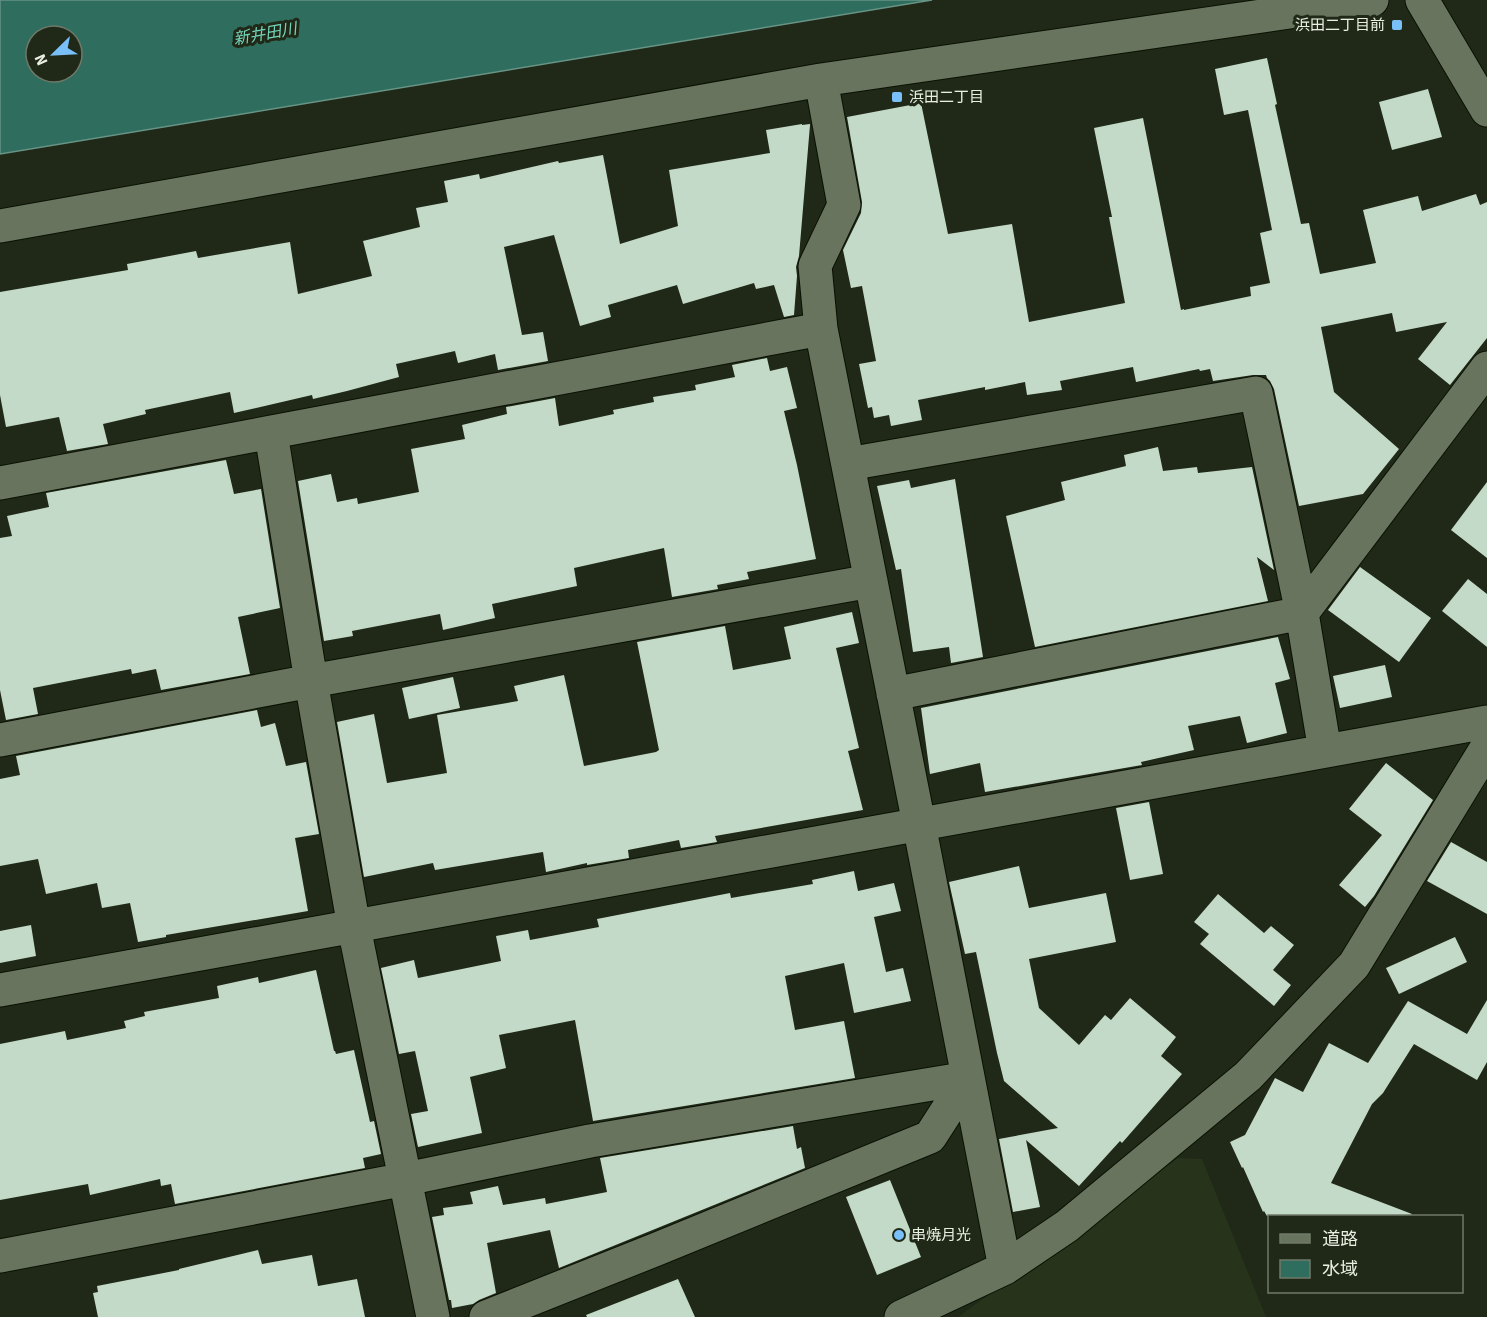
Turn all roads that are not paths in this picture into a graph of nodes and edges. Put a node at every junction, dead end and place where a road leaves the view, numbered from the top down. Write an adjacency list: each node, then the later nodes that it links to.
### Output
1 (1372, 0): 3 (street)
2 (1422, 0): 4 (street)
3 (821, 80): 5 (street); 6 (street)
4 (1487, 110)
5 (0, 226)
6 (821, 329): 8 (street); 9 (street)
7 (1487, 368): 12 (street)
8 (272, 433): 10 (street); 13 (street)
9 (848, 464): 11 (street); 12 (street)
10 (0, 483)
11 (871, 581): 13 (street); 14 (street)
12 (1302, 613): 14 (street); 18 (street)
13 (311, 681): 16 (street); 20 (street)
14 (893, 694): 19 (street)
15 (1487, 722): 18 (street)
16 (0, 740)
17 (1487, 747): 25 (street)
18 (1325, 751): 19 (street)
19 (919, 824): 20 (street); 22 (street)
20 (354, 927): 21 (street); 23 (street)
21 (0, 990)
22 (968, 1078): 23 (street); 25 (street); 27 (street)
23 (406, 1179): 24 (street); 26 (street)
24 (0, 1256)
25 (1005, 1268): 28 (street)
26 (434, 1317)
27 (486, 1317)
28 (901, 1317)

